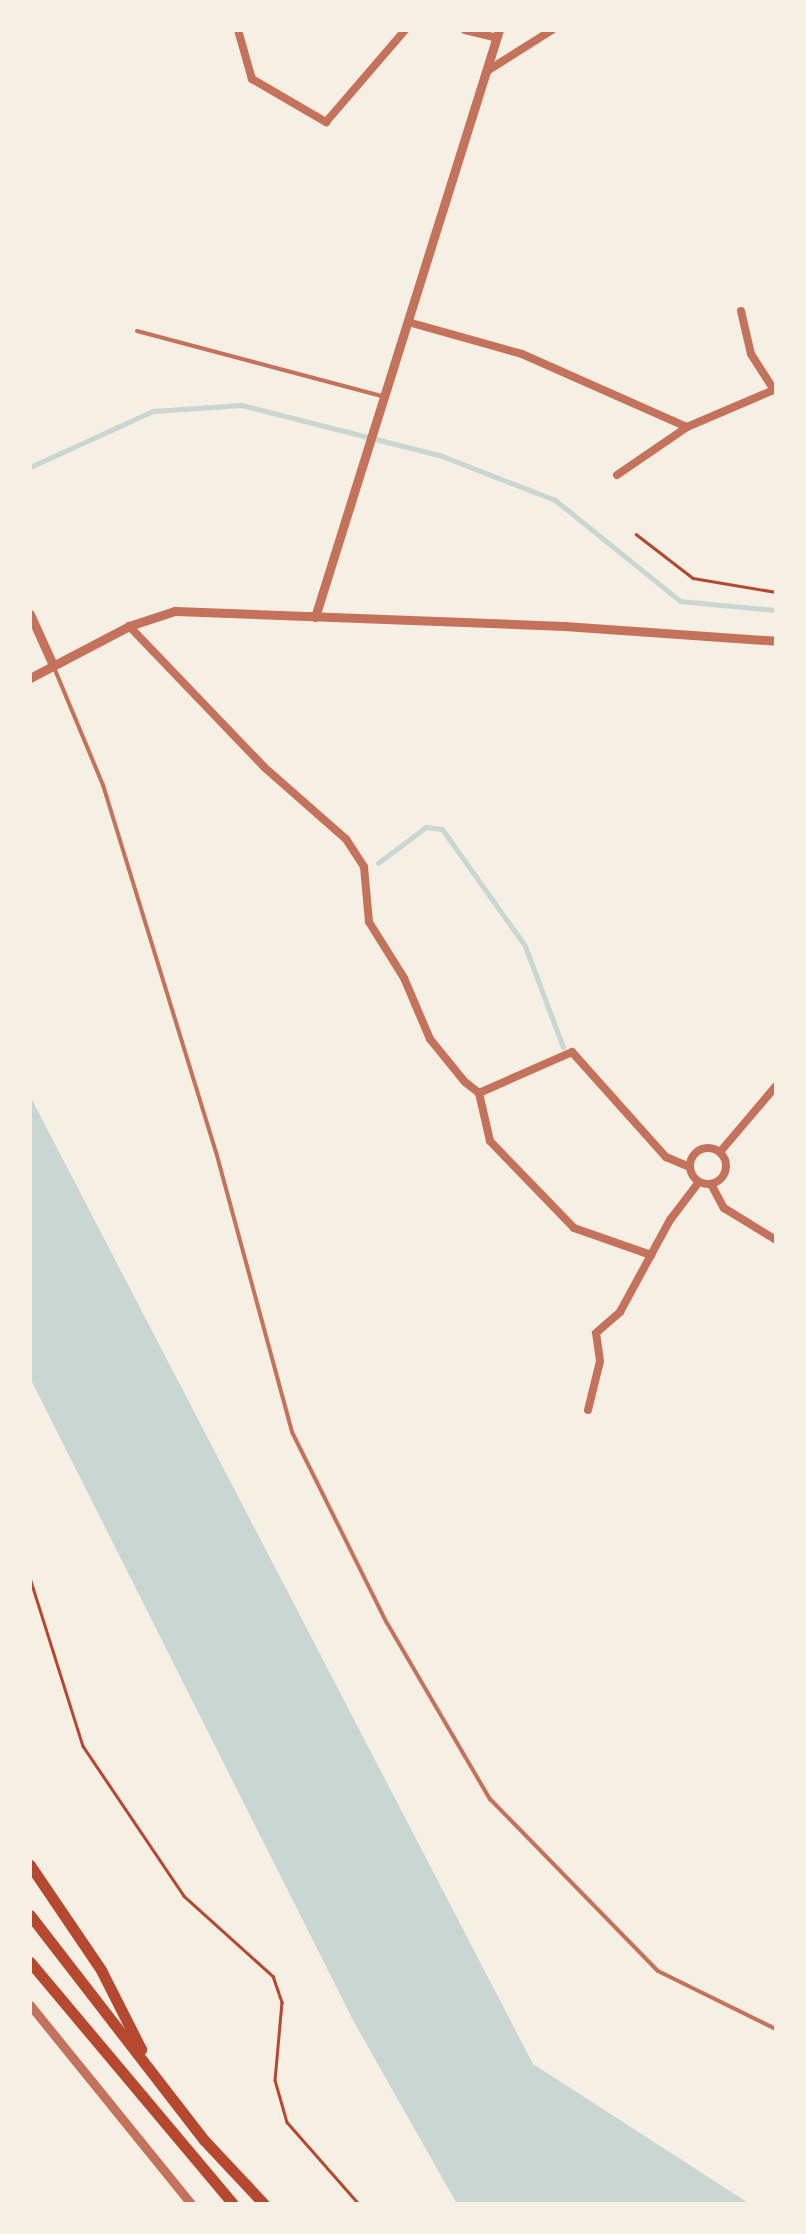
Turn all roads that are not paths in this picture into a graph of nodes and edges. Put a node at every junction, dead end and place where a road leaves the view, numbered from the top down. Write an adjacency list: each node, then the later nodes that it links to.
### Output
1 (238, 30): 2 (street)
2 (405, 30)
3 (465, 30): 5 (street)
4 (552, 30): 6 (street)
5 (498, 34): 6 (street)
6 (487, 72): 8 (street)
7 (740, 310): 10 (street)
8 (408, 322): 11 (street); 12 (street)
9 (138, 330): 11 (lane)
10 (775, 390): 12 (street)
11 (382, 396): 15 (street)
12 (687, 427): 13 (street)
13 (617, 475)
14 (30, 614): 18 (street)
15 (315, 617): 16 (street); 17 (street)
16 (129, 626): 18 (street); 21 (street)
17 (776, 642)
18 (54, 665): 19 (street); 33 (lane)
19 (32, 678)
20 (776, 1086): 22 (street)
21 (479, 1093): 23 (street); 27 (street)
22 (720, 1152): 23 (street); 25 (street)
23 (689, 1168): 24 (street)
24 (700, 1182): 25 (street); 27 (street)
25 (711, 1184): 26 (street)
26 (776, 1240)
27 (651, 1255): 28 (street)
28 (588, 1410)
29 (30, 1865): 34 (highway)
30 (30, 1915): 34 (highway)
31 (30, 1962): 36 (highway)
32 (30, 2005): 35 (street)
33 (776, 2029)
34 (156, 2080): 37 (highway)
35 (191, 2204)
36 (233, 2204)
37 (264, 2204)

